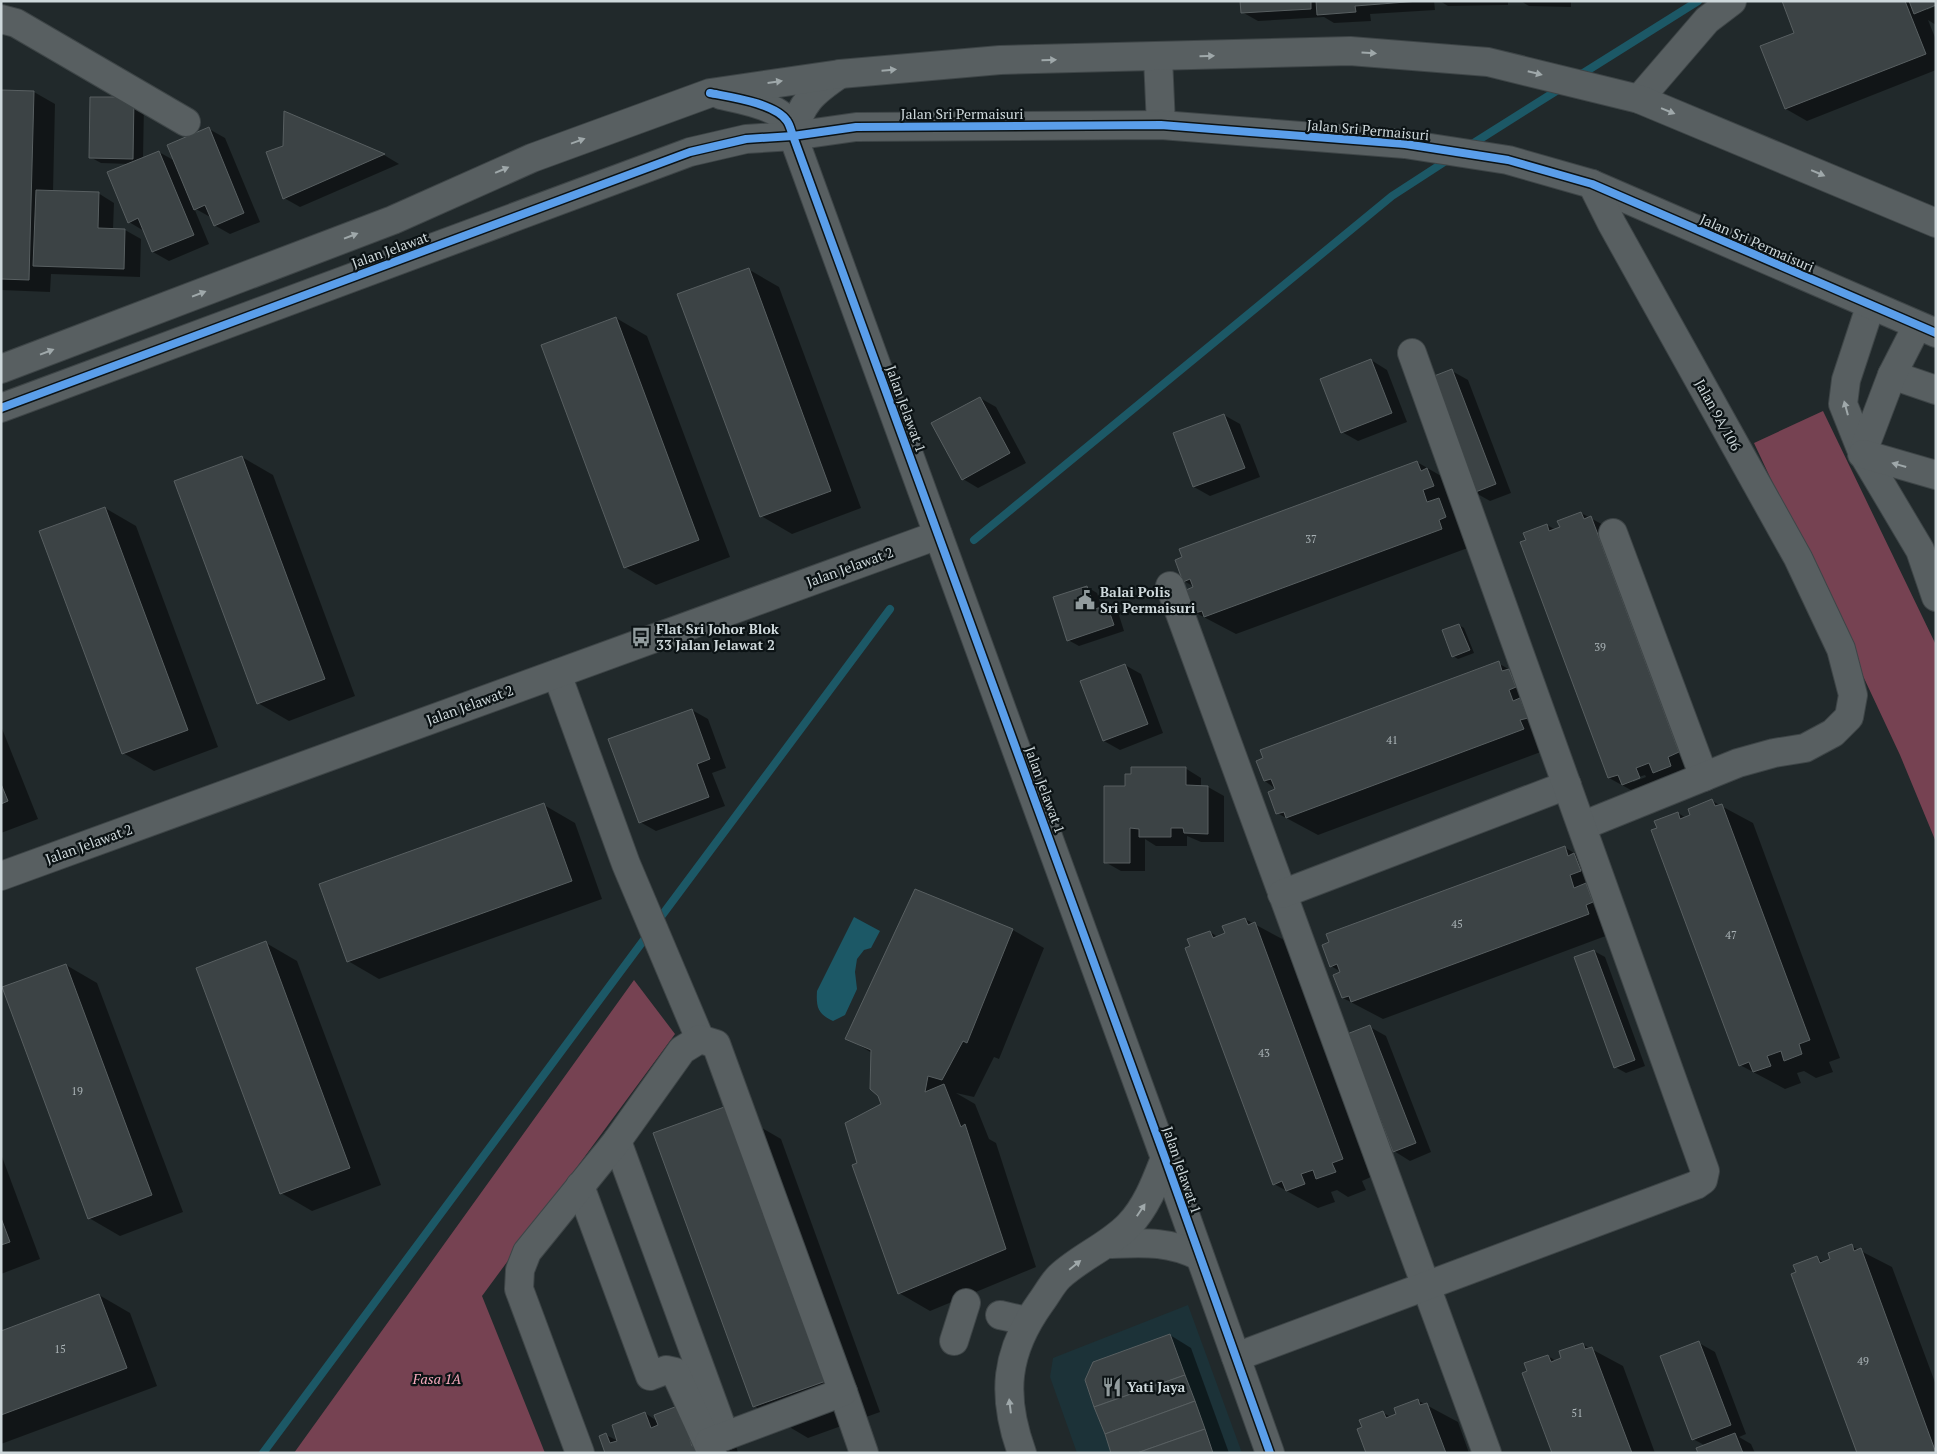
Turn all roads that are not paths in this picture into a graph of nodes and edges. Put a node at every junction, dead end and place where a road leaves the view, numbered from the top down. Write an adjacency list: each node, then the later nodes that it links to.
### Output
1 (1732, 1): 6 (street)
2 (1, 19): 7 (street)
3 (1158, 58): 4 (street, one-way to 3); 6 (street, one-way to 6); 8 (street)
4 (840, 74): 5 (street, one-way to 4); 9 (street)
5 (710, 93): 9 (street, Jalan Jelawat 1); 15 (street, Jalan Jelawat, one-way to 5)
6 (1639, 99): 11 (street, one-way to 11)
7 (186, 122)
8 (1161, 126): 9 (street, Jalan Sri Permaisuri); 10 (street, Jalan Sri Permaisuri)
9 (793, 136): 18 (street, Jalan Jelawat); 22 (street, Jalan Jelawat 1)
10 (1592, 184): 12 (street, Jalan Sri Permaisuri); 27 (street, Jalan 9A/106)
11 (1936, 223)
12 (1870, 306): 13 (street, Jalan Sri Permaisuri); 19 (street, one-way to 12)
13 (1926, 330): 16 (street)
14 (1412, 353): 28 (street)
15 (1, 369)
16 (1892, 374): 17 (street); 19 (street)
17 (1936, 390)
18 (1, 408)
19 (1863, 454): 20 (street, one-way to 19); 23 (street)
20 (1936, 476)
21 (1614, 533): 27 (street)
22 (938, 535): 26 (street, Jalan Jelawat 2); 34 (street, Jalan Jelawat 1)
23 (1928, 546): 25 (street)
24 (1170, 586): 31 (street)
25 (1936, 597)
26 (557, 674): 30 (street, Jalan Jelawat 2); 32 (street)
27 (1704, 777): 29 (street, Jalan 9A/106)
28 (1567, 785): 29 (street); 31 (street)
29 (1582, 826): 38 (street)
30 (1, 876)
31 (1282, 894): 38 (street)
32 (700, 1039): 33 (street); 44 (street)
33 (616, 1142): 35 (street); 45 (street)
34 (1165, 1158): 36 (street, Jalan Jelawat 1, one-way to 34); 37 (street, Jalan Jelawat 1)
35 (580, 1186): 45 (street); 47 (street)
36 (1107, 1244): 37 (street, Jalan Jelawat 1); 41 (street, Jalan Jelawat 1, one-way to 36)
37 (1199, 1256): 43 (street, Jalan Jelawat 1)
38 (1426, 1286): 43 (street); 50 (street)
39 (966, 1303): 42 (street)
40 (1000, 1315): 41 (street)
41 (1027, 1321): 46 (street, Jalan Jelawat 1, one-way to 41)
42 (954, 1342)
43 (1236, 1357): 49 (street, Jalan Jelawat 1)
44 (843, 1392): 45 (street); 48 (street)
45 (715, 1444)
46 (1015, 1446)
47 (580, 1453)
48 (864, 1453)
49 (1270, 1453)
50 (1487, 1453)

